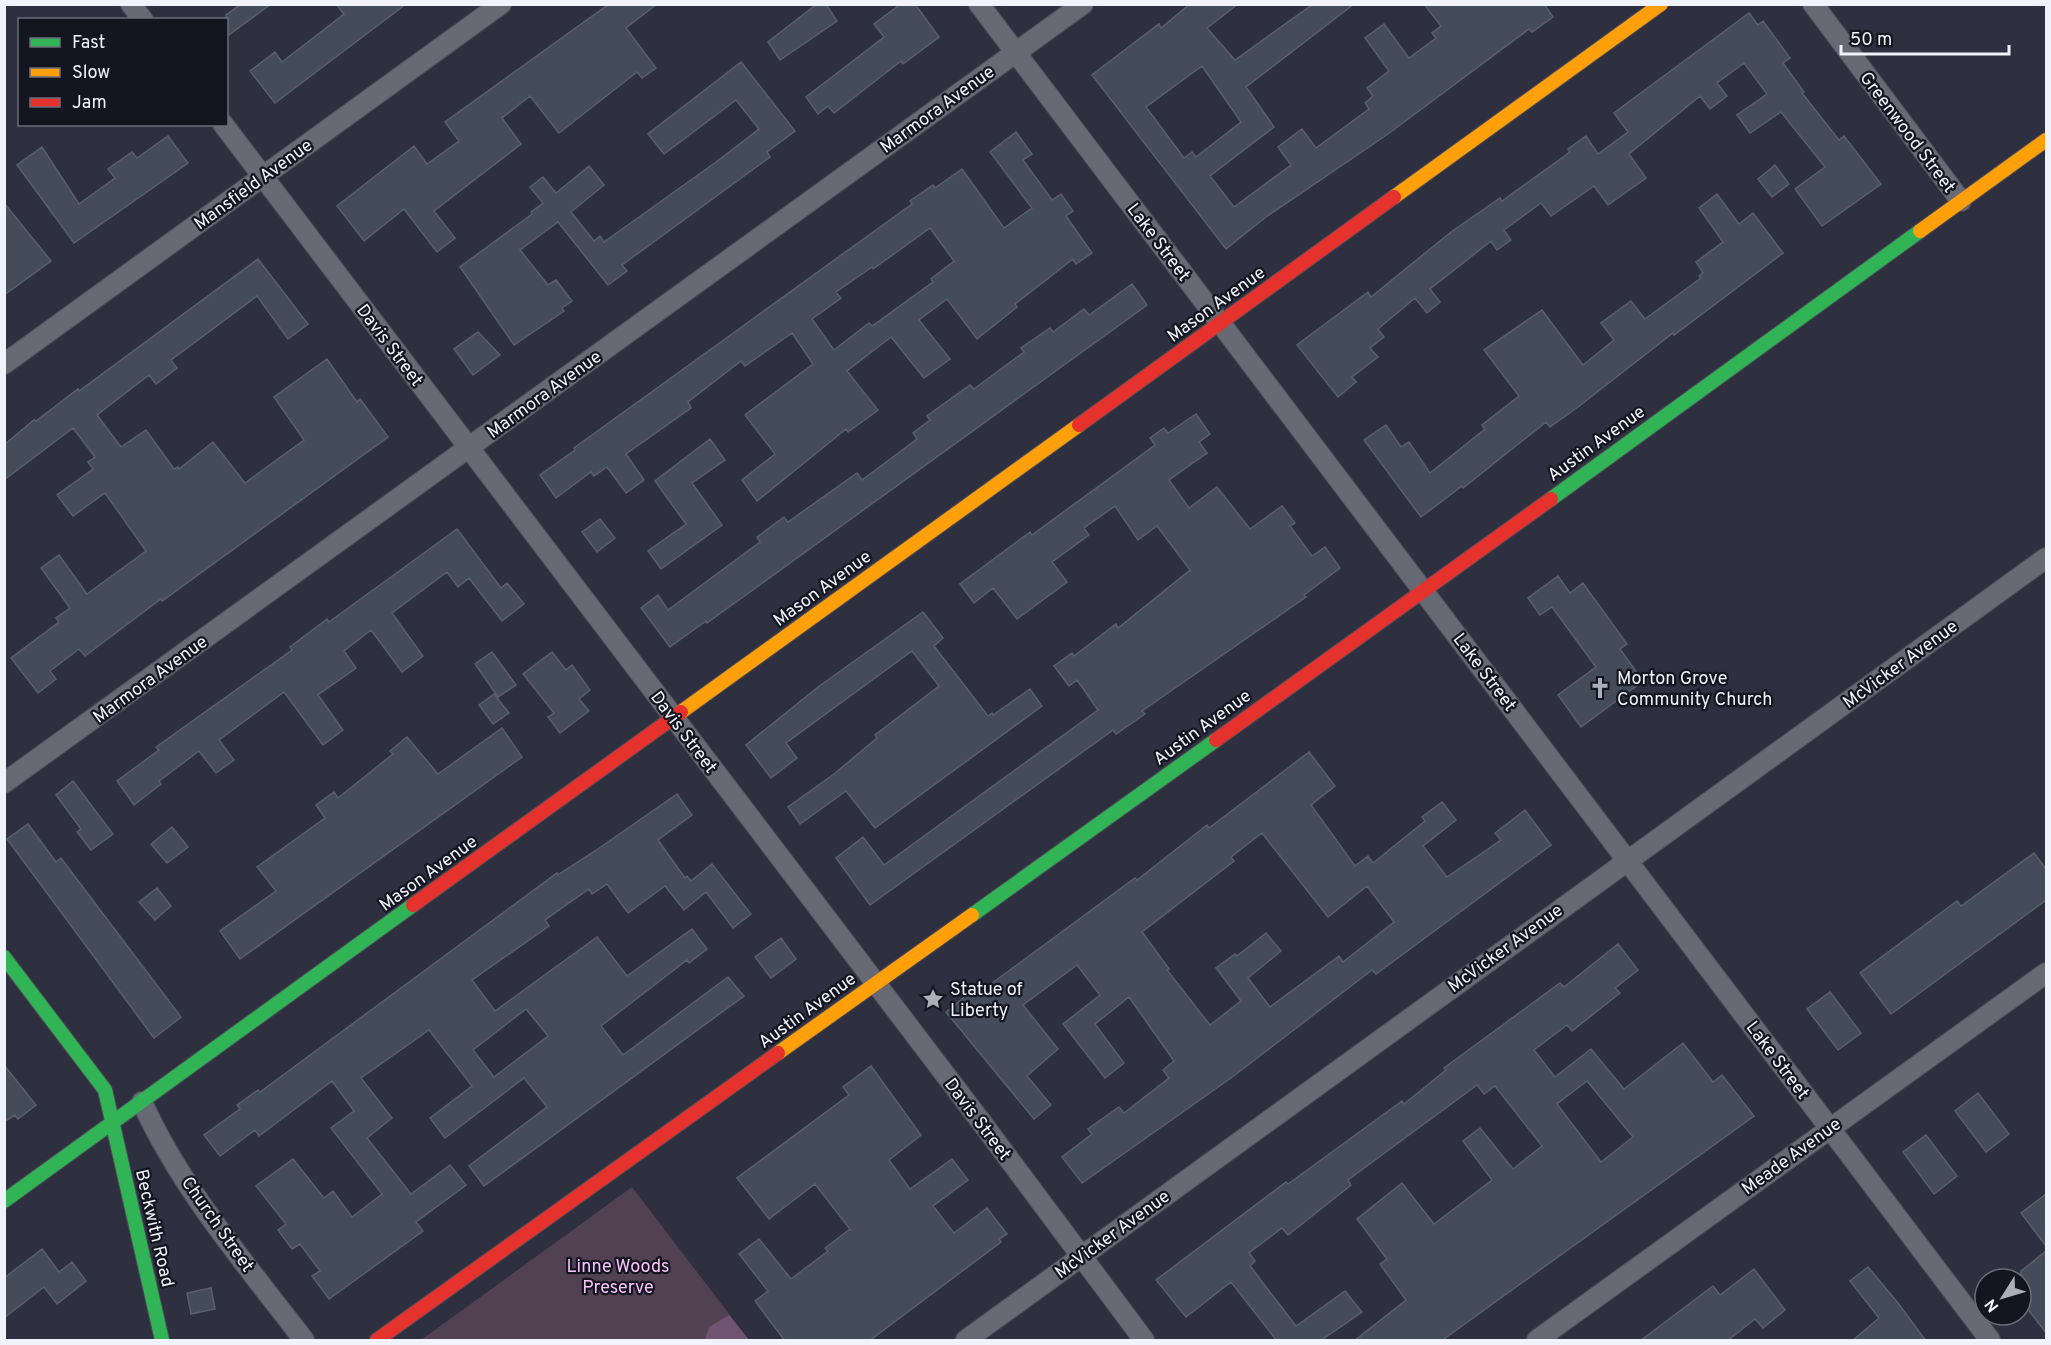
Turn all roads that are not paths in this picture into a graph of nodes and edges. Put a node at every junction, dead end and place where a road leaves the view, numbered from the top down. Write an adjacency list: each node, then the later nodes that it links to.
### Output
1 (131, 4): 7 (street)
2 (501, 4): 11 (street, Mansfield Avenue)
3 (979, 4): 8 (street, Lake Street)
4 (1083, 4): 8 (street, Marmora Avenue)
5 (1661, 4): 13 (street, Mason Avenue)
6 (1813, 4): 12 (street, Greenwood Street)
7 (142, 18)
8 (1016, 53): 13 (street, Lake Street); 15 (street, Marmora Avenue)
9 (225, 126): 11 (street, Davis Street)
10 (2046, 140): 12 (street, Austin Avenue)
11 (263, 177): 14 (street, Mansfield Avenue); 15 (street, Davis Street)
12 (1961, 201): 17 (street, Austin Avenue)
13 (1220, 323): 17 (street, Lake Street); 18 (street, Mason Avenue)
14 (4, 364)
15 (468, 448): 18 (street, Davis Street); 19 (street, Marmora Avenue)
16 (2046, 558): 20 (street, McVicker Avenue)
17 (1423, 591): 20 (street, Lake Street); 23 (street, Austin Avenue)
18 (674, 718): 23 (street, Davis Street); 24 (street, Mason Avenue)
19 (4, 783)
20 (1627, 860): 26 (street, Lake Street); 28 (street, McVicker Avenue)
21 (4, 957): 25 (street)
22 (2046, 973): 26 (street, Meade Avenue)
23 (875, 983): 28 (street, Davis Street); 31 (street, Austin Avenue)
24 (142, 1102): 25 (street, Mason Avenue); 30 (street, Church Street)
25 (113, 1123): 27 (street, Mason Avenue); 29 (street, Beckwith Road)
26 (1829, 1128): 34 (street, Meade Avenue); 35 (street, Lake Street)
27 (4, 1201)
28 (1081, 1257): 32 (street, McVicker Avenue); 33 (street, Davis Street)
29 (162, 1341)
30 (303, 1341)
31 (376, 1341)
32 (966, 1341)
33 (1144, 1341)
34 (1537, 1341)
35 (1990, 1341)

